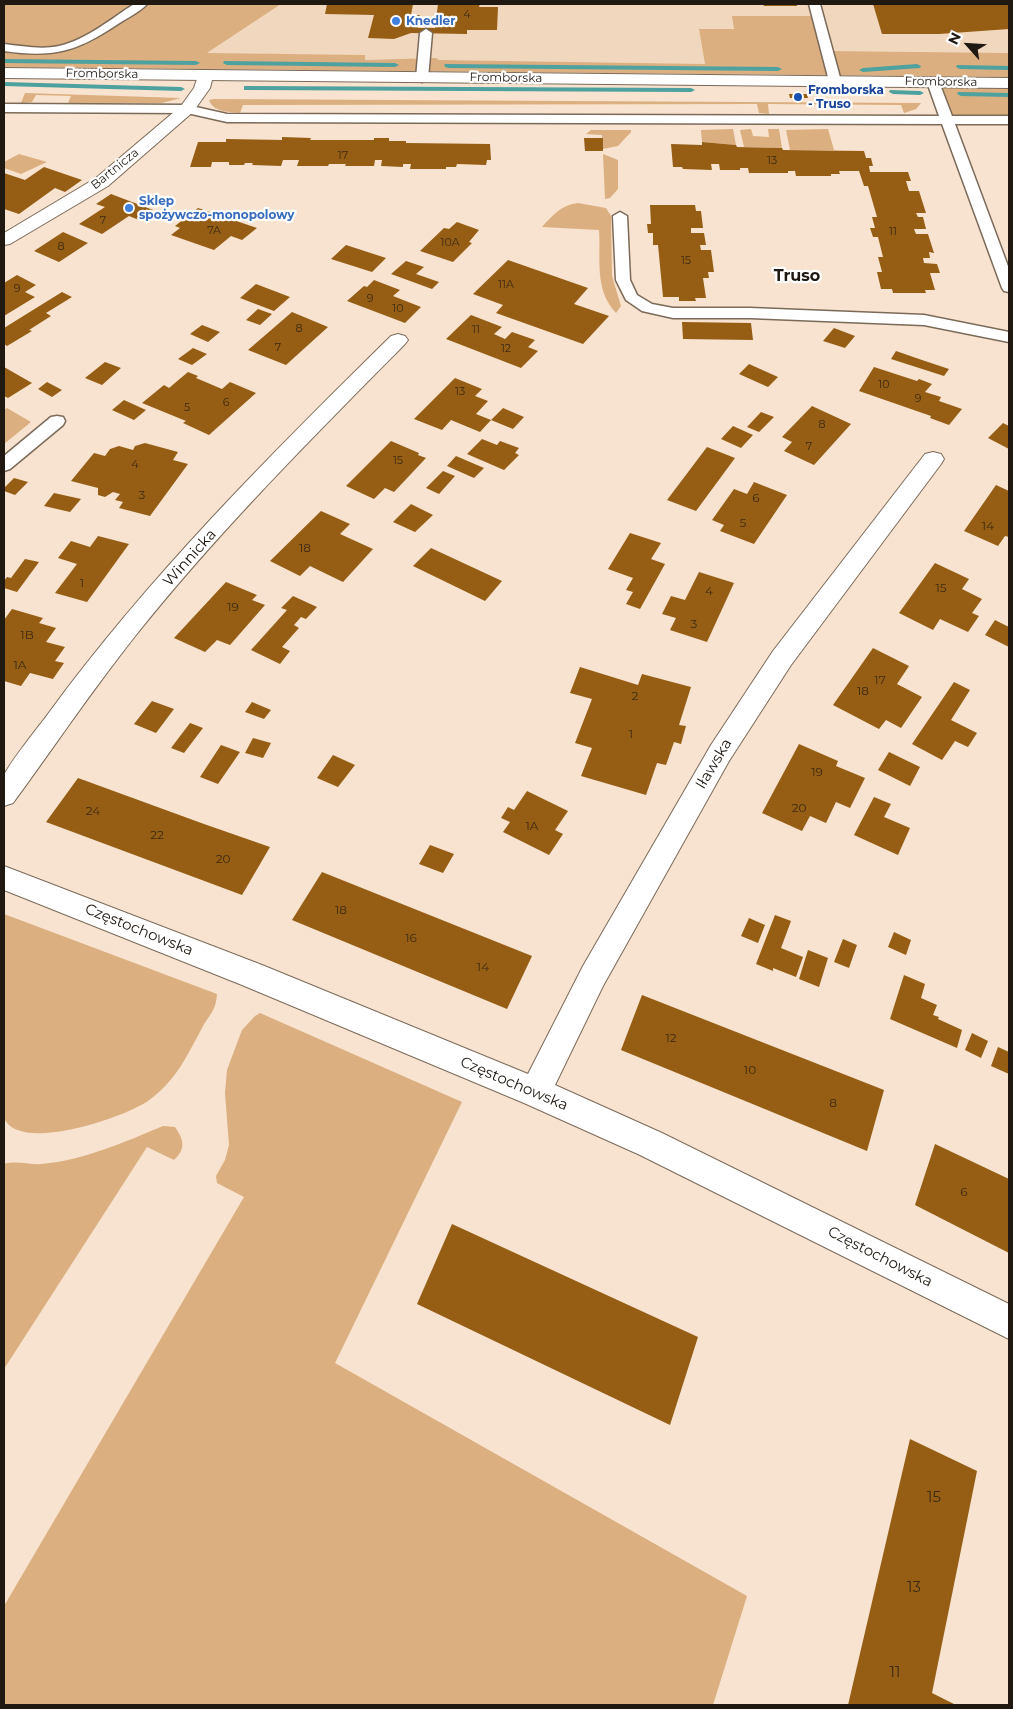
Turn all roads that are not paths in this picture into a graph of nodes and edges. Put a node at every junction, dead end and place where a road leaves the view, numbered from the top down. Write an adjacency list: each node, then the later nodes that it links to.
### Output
1 (141, 4): 4 (lane)
2 (814, 4): 8 (lane)
3 (426, 33): 7 (lane)
4 (4, 48)
5 (4, 73): 6 (street, Fromborska)
6 (205, 76): 7 (street, Fromborska); 12 (street, Bartnicza)
7 (422, 78): 8 (street, Fromborska)
8 (835, 81): 9 (street, Fromborska)
9 (933, 82): 10 (street, Fromborska); 13 (lane)
10 (1009, 83)
11 (4, 108): 12 (lane)
12 (187, 109): 13 (lane); 16 (street, Bartnicza)
13 (946, 119): 14 (lane); 17 (lane)
14 (1009, 120)
15 (620, 216): 18 (lane)
16 (4, 240)
17 (1009, 288)
18 (1009, 337)
19 (398, 340): 23 (street, Winnicka)
20 (57, 421): 22 (lane)
21 (933, 460): 25 (street, Iławska)
22 (4, 465)
23 (4, 795)
24 (4, 878): 25 (street, Częstochowska)
25 (535, 1092): 26 (street, Częstochowska)
26 (1009, 1322)

